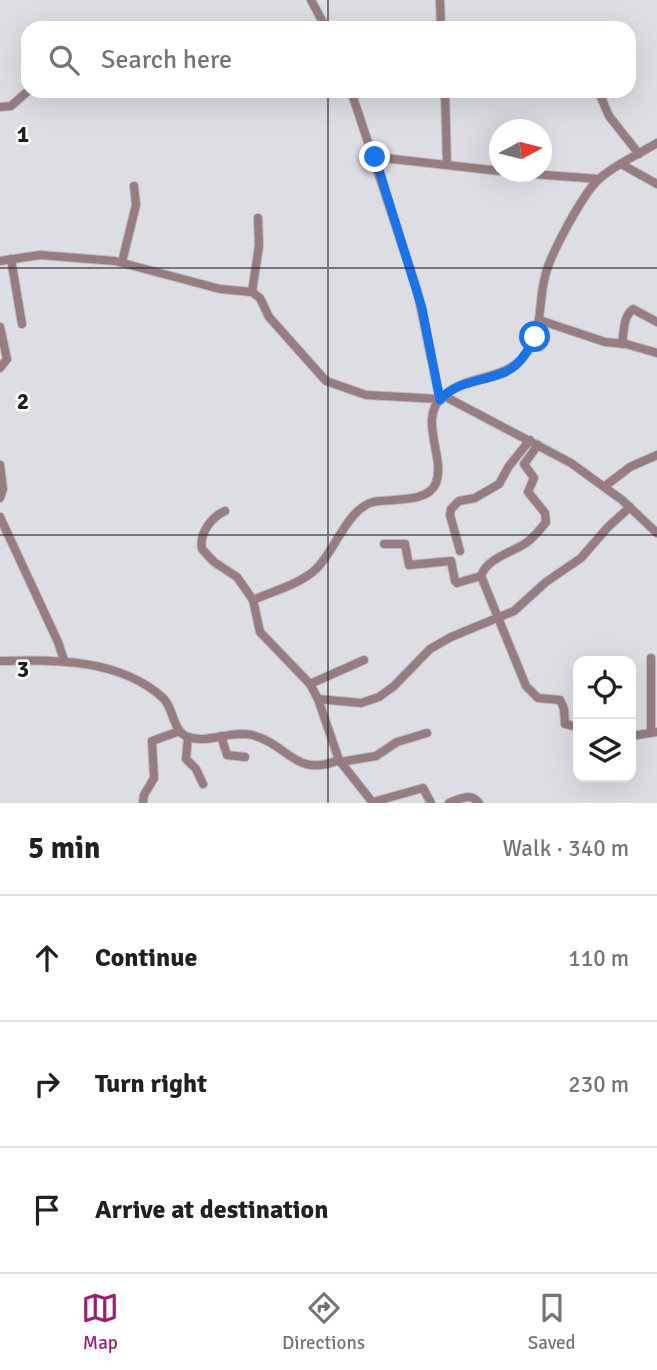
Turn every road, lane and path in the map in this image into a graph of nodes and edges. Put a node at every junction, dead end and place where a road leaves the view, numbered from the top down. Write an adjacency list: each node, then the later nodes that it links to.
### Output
1 (312, 0): 3 (street)
2 (440, 0): 4 (street)
3 (322, 21)
4 (442, 21)
5 (21, 97): 9 (street)
6 (354, 98): 12 (street)
7 (445, 98): 14 (street)
8 (601, 98): 11 (street)
9 (0, 107)
10 (657, 143): 11 (street)
11 (639, 154): 13 (street)
12 (375, 157): 14 (street); 32 (street)
13 (621, 164): 17 (street); 18 (street)
14 (447, 165): 15 (street)
15 (489, 170)
16 (552, 175): 17 (street)
17 (599, 179): 25 (street)
18 (657, 184)
19 (134, 186): 23 (street)
20 (258, 218): 24 (street)
21 (10, 259): 22 (street); 23 (street); 27 (street)
22 (0, 261)
23 (122, 262): 24 (street)
24 (252, 292): 32 (street)
25 (539, 320): 29 (street); 32 (street)
26 (657, 322): 29 (street)
27 (22, 324)
28 (0, 327): 31 (street)
29 (622, 344): 30 (street)
30 (657, 352)
31 (0, 368)
32 (441, 398): 33 (street); 45 (street)
33 (534, 443): 36 (street); 43 (street); 44 (street)
34 (657, 455): 36 (street)
35 (0, 465): 37 (street)
36 (605, 486): 38 (street)
37 (0, 498)
38 (630, 508): 41 (street); 46 (street)
39 (225, 511): 45 (street)
40 (0, 517): 48 (street)
41 (657, 533)
42 (384, 544): 44 (street)
43 (460, 551)
44 (481, 576): 46 (street)
45 (253, 600): 51 (street)
46 (498, 618): 52 (street); 53 (street)
47 (651, 658): 54 (street)
48 (62, 660): 50 (street); 56 (street)
49 (365, 660): 51 (street)
50 (0, 661)
51 (310, 684): 52 (street)
52 (318, 699): 60 (street)
53 (573, 726)
54 (654, 732): 57 (street)
55 (427, 733): 60 (street)
56 (184, 734): 58 (street); 61 (street); 63 (street)
57 (636, 735)
58 (221, 736): 59 (street); 60 (street)
59 (245, 757)
60 (340, 761): 62 (street)
61 (203, 785)
62 (373, 802): 64 (street)
63 (143, 803)
64 (431, 803)
65 (449, 803): 66 (street)
66 (479, 803)

